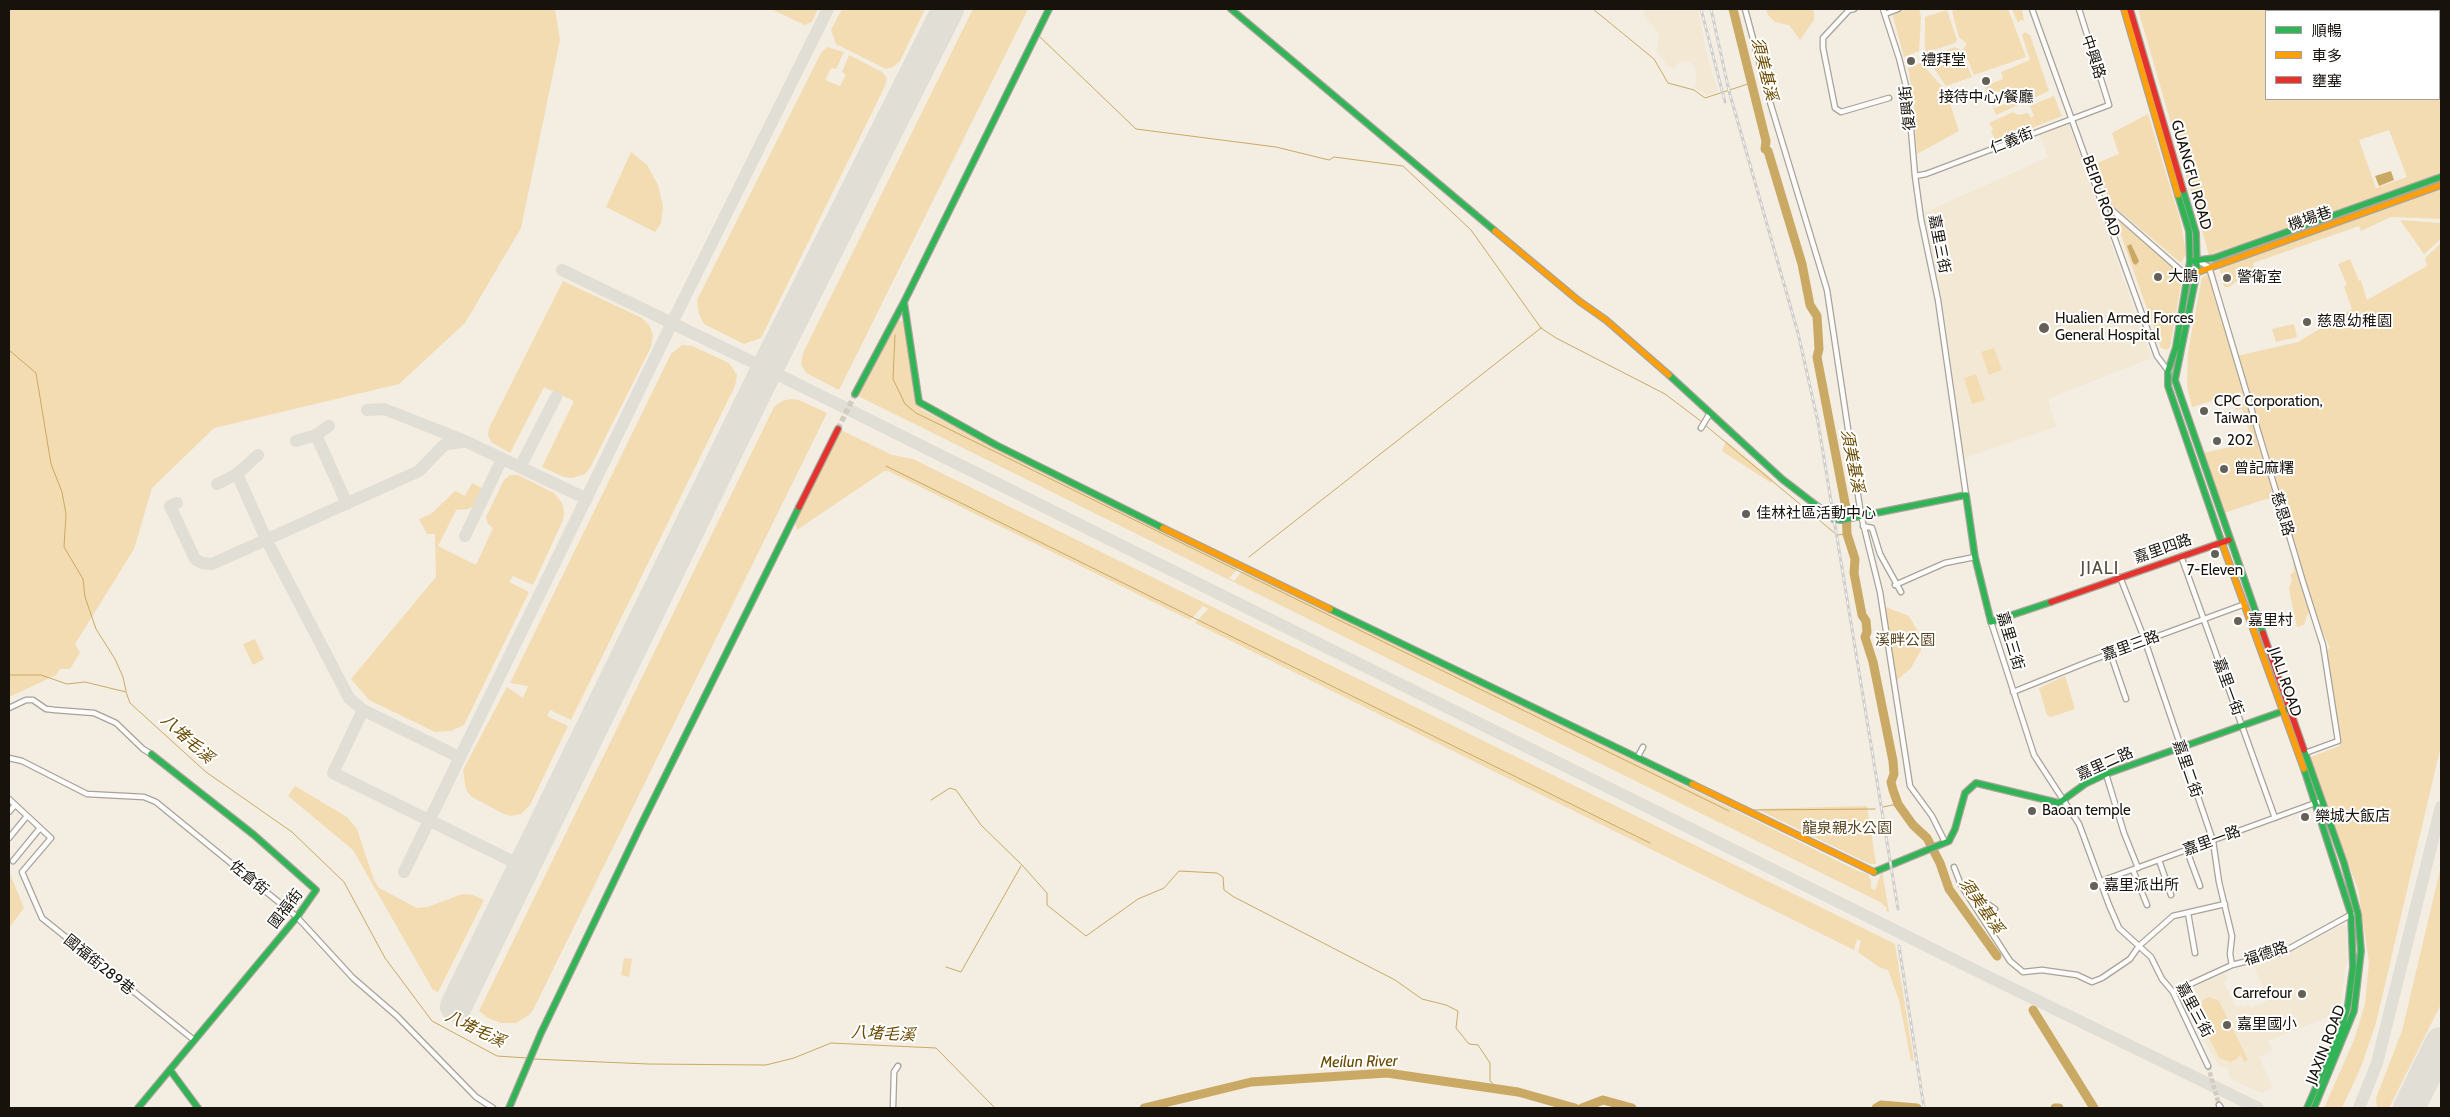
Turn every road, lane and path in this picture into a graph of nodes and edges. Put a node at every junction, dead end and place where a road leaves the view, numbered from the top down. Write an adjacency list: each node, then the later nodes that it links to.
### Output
1 (1049, 9): 25 (street)
2 (1230, 9): 29 (street)
3 (1746, 9): 33 (street)
4 (1854, 9): 11 (street)
5 (1898, 9): 10 (street)
6 (2032, 9): 13 (street, BEIPU ROAD)
7 (2078, 9): 12 (street, 中興路)
8 (2124, 9): 20 (street, GUANGFU ROAD)
9 (2130, 9): 21 (street, GUANGFU ROAD)
10 (1884, 11): 14 (street, 復興街)
11 (1889, 98)
12 (2109, 105): 13 (street, 仁義街)
13 (2072, 117): 14 (street, 仁義街); 17 (street, BEIPU ROAD)
14 (1915, 176): 32 (street, 嘉里三街)
15 (2441, 177): 18 (street, 機場巷)
16 (2441, 185): 19 (street, 機場巷)
17 (2103, 203): 24 (street); 26 (street, BEIPU ROAD)
18 (2238, 249): 19 (street); 21 (street, 機場巷)
19 (2240, 256): 22 (street, 機場巷)
20 (2190, 260): 21 (street, 機場巷); 24 (street, GUANGFU ROAD)
21 (2198, 261): 22 (street); 23 (street, GUANGFU ROAD)
22 (2209, 267): 23 (street, 機場巷); 54 (street, 慈恩路)
23 (2197, 272): 24 (street, 機場巷); 27 (street, GUANGFU ROAD)
24 (2187, 276): 26 (street, GUANGFU ROAD)
25 (904, 302): 28 (street); 57 (street)
26 (2168, 371): 27 (street, BEIPU ROAD); 35 (street, JIALI ROAD)
27 (2175, 380): 35 (street, JIALI ROAD)
28 (855, 394)
29 (1710, 413): 31 (street); 33 (street)
30 (838, 428): 99 (street)
31 (1701, 428)
32 (1966, 495): 33 (street); 37 (street, 嘉里三街)
33 (1861, 515): 34 (street)
34 (1864, 526): 39 (street); 70 (street)
35 (2226, 541): 36 (street, 嘉里四路); 41 (street, JIALI ROAD)
36 (2180, 556): 38 (street, 嘉里四路); 42 (street, 嘉里一街)
37 (1975, 557): 39 (street); 43 (street, 嘉里三街)
38 (2120, 577): 43 (street, 嘉里四路); 44 (street, 嘉里二街)
39 (1895, 585): 40 (street)
40 (1901, 592)
41 (2247, 603): 42 (street, 嘉里三路); 49 (street, JIALI ROAD); 50 (street, JIALI ROAD)
42 (2204, 620): 44 (street, 嘉里三路); 51 (street, 嘉里一街)
43 (1991, 622): 46 (street, 嘉里三街)
44 (2145, 642): 45 (street, 嘉里三路); 53 (street, 嘉里二街)
45 (2111, 655): 46 (street, 嘉里三路); 47 (street)
46 (2013, 692): 60 (street, 嘉里三街)
47 (2126, 699)
48 (9, 708): 55 (street)
49 (2289, 709): 50 (street, 嘉里二路); 54 (street, JIALI ROAD)
50 (2282, 712): 51 (street, 嘉里二路); 62 (street, JIALI ROAD)
51 (2241, 725): 53 (street, 嘉里二路); 66 (street, 嘉里一街)
52 (1643, 747): 57 (street)
53 (2180, 748): 58 (street, 嘉里二路); 69 (street, 嘉里二街)
54 (2305, 753): 61 (street, JIALI ROAD)
55 (151, 754): 85 (street, 國福街)
56 (9, 758): 85 (street, 佐倉街)
57 (1637, 758): 70 (street)
58 (2106, 774): 60 (street, 嘉里二路); 75 (street)
59 (9, 799): 63 (street)
60 (2065, 800): 70 (street, 嘉里二路); 76 (street, 嘉里三街)
61 (2323, 801): 62 (street, 嘉里一路); 84 (street, JIALI ROAD)
62 (2316, 803): 66 (street, 嘉里一路); 84 (street, JIALI ROAD)
63 (15, 805): 64 (street); 65 (street)
64 (9, 812)
65 (27, 816): 67 (street); 68 (street)
66 (2275, 818): 69 (street, 嘉里一路)
67 (40, 828): 73 (street); 92 (street, 國福街289巷)
68 (9, 838)
69 (2213, 841): 71 (street, 嘉里一路); 80 (street, 嘉里二街)
70 (1942, 843)
71 (2187, 851): 72 (street, 嘉里一路); 78 (street)
72 (2160, 860): 75 (street, 嘉里一路); 79 (street)
73 (13, 861)
74 (1954, 867): 77 (street)
75 (2136, 869): 76 (street, 嘉里一路); 81 (street)
76 (2101, 881): 86 (street, 嘉里三街)
77 (1961, 885): 82 (street); 86 (street)
78 (2200, 886)
79 (2172, 895)
80 (2225, 904): 83 (street); 88 (street, 嘉里二街)
81 (2147, 906)
82 (1995, 909)
83 (2188, 913): 86 (street); 87 (street)
84 (2354, 914): 88 (street, 福德路); 89 (street, JIALI ROAD); 91 (street, JIALI ROAD)
85 (297, 917): 92 (street, 國福街); 98 (street, 佐倉街)
86 (2139, 946): 90 (street, 嘉里三街)
87 (2195, 953)
88 (2232, 965): 90 (street, 福德路)
89 (2358, 990): 102 (street, JIAXIN ROAD)
90 (2173, 992): 94 (street, 嘉里三街)
91 (2348, 1006): 101 (street, JIAXIN ROAD)
92 (194, 1040): 95 (street, 國福街)
93 (898, 1066): 100 (street)
94 (2208, 1066)
95 (170, 1070): 96 (street, 國福街); 97 (street)
96 (138, 1108)
97 (198, 1108)
98 (493, 1108)
99 (509, 1108)
100 (893, 1108)
101 (2307, 1108)
102 (2314, 1108)

